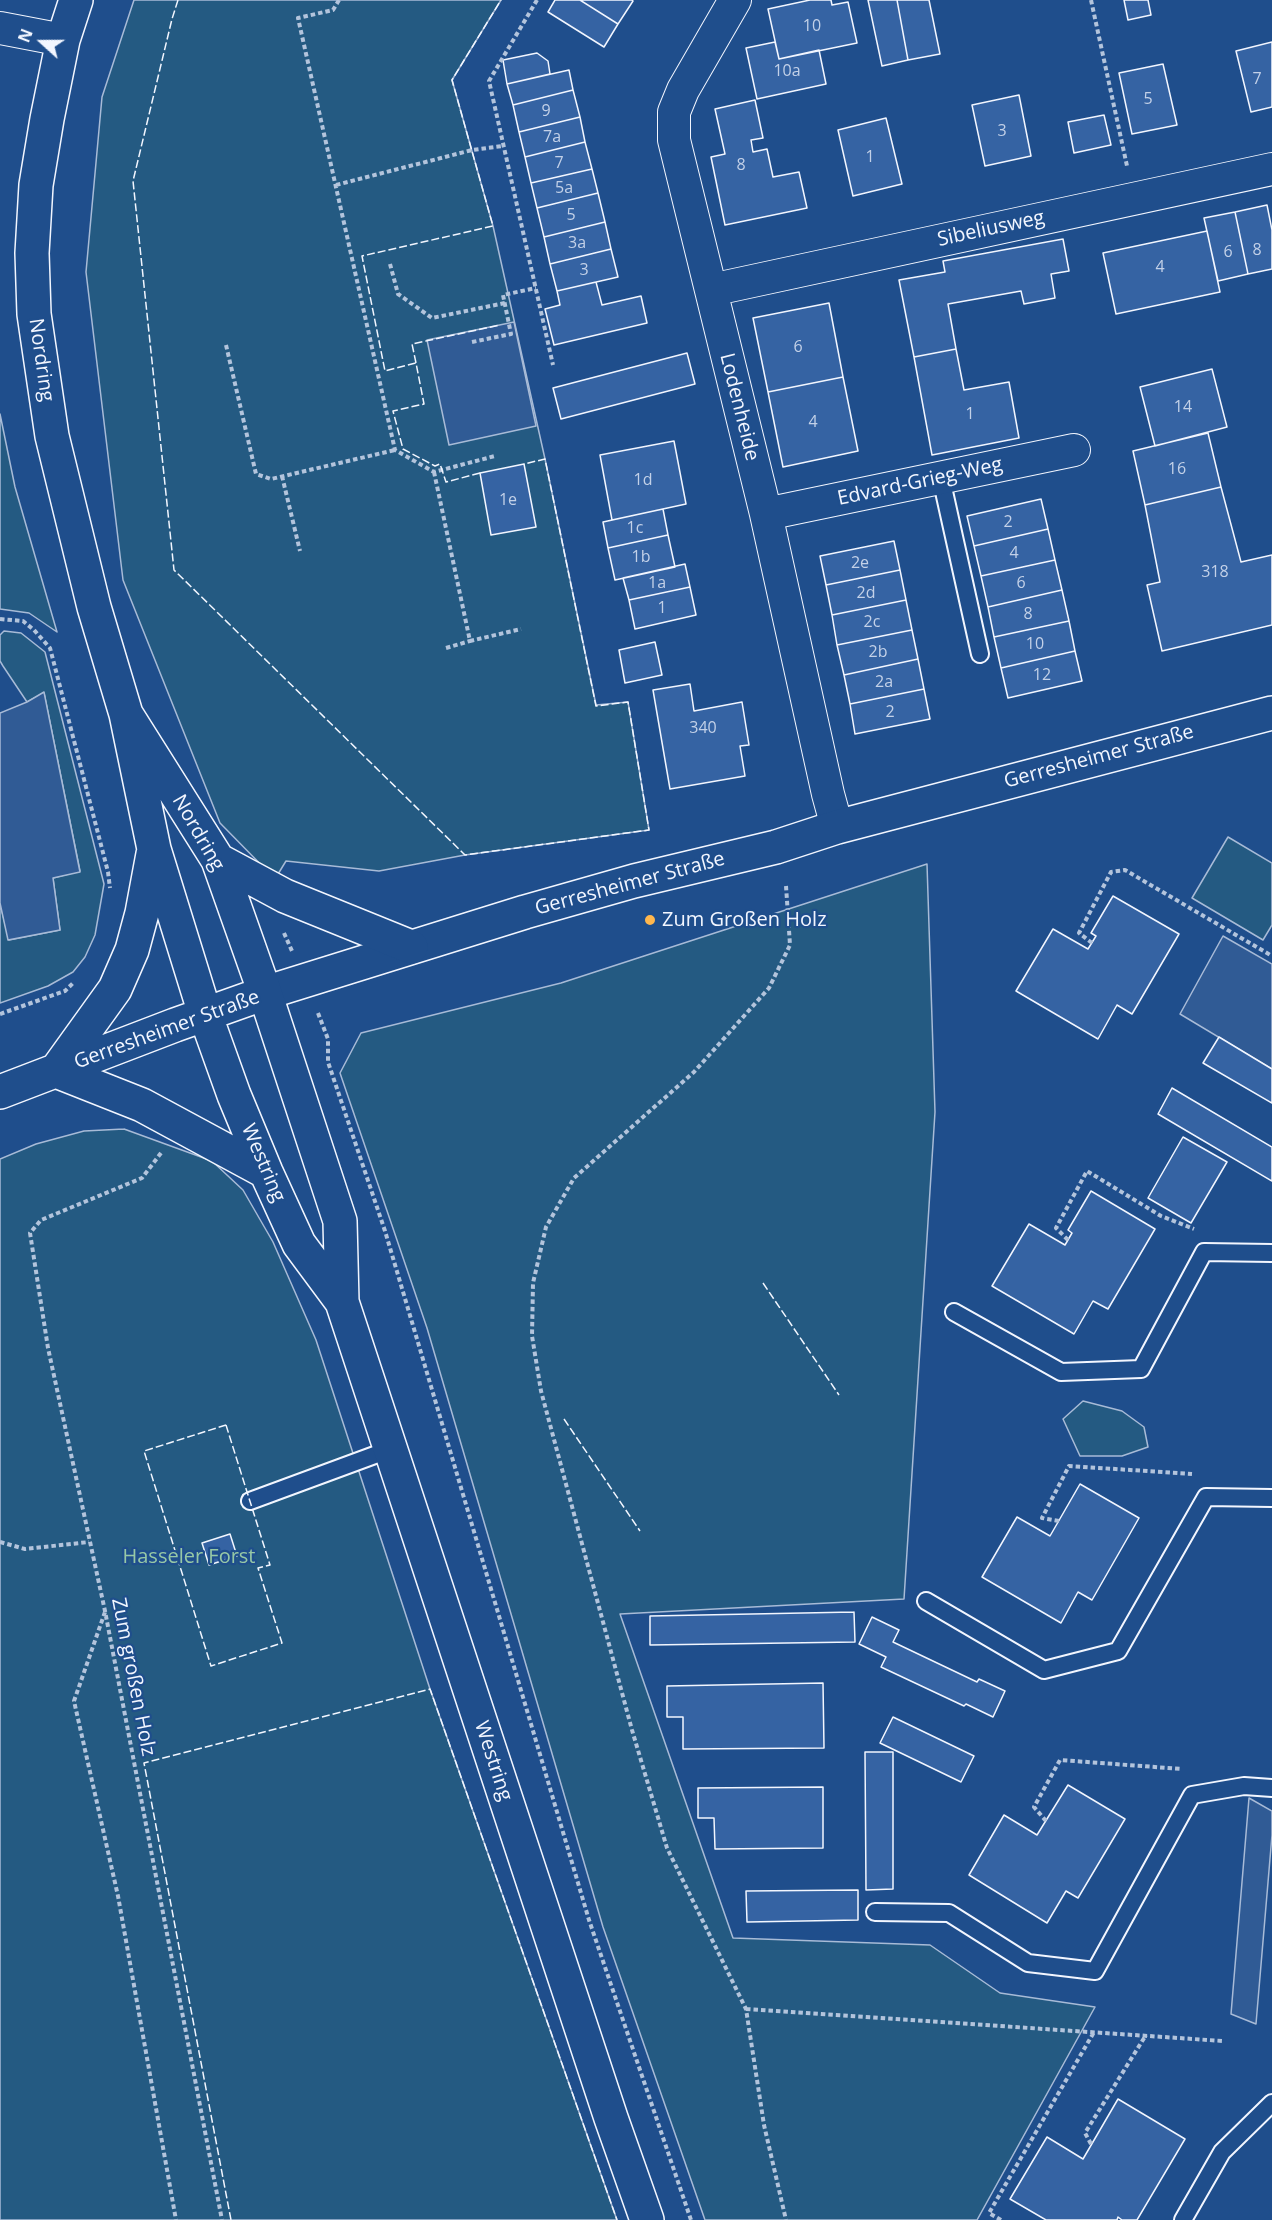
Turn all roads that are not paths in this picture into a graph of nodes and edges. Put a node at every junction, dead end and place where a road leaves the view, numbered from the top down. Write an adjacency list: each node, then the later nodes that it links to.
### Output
1 (76, 0): 4 (main road, Nordring)
2 (735, 0): 6 (street, Lodenheide)
3 (0, 28): 4 (street)
4 (63, 40): 12 (main road, Nordring)
5 (1272, 169): 6 (street, Sibeliusweg)
6 (711, 290): 9 (street, Lodenheide)
7 (1074, 450): 8 (street, Edvard-Grieg-Weg)
8 (941, 478): 9 (street, Edvard-Grieg-Weg); 10 (lane)
9 (766, 514): 13 (street, Lodenheide)
10 (980, 654)
11 (1272, 713): 13 (main road, Gerresheimer Straße)
12 (126, 714): 14 (main road, Nordring); 15 (main road, Nordring)
13 (837, 827): 16 (main road, Gerresheimer Straße)
14 (154, 849): 18 (main road, Nordring); 19 (main road)
15 (218, 860): 16 (main road); 17 (main road, Nordring)
16 (411, 947): 17 (main road, Gerresheimer Straße)
17 (265, 993): 18 (main road, Gerresheimer Straße); 23 (main road, Westring)
18 (205, 1014): 19 (main road, Gerresheimer Straße); 21 (main road, Westring)
19 (56, 1071): 20 (main road, Gerresheimer Straße); 21 (main road)
20 (0, 1092)
21 (266, 1172): 23 (main road, Westring)
22 (1272, 1253): 24 (lane)
23 (342, 1302): 25 (main road, Westring)
24 (954, 1312)
25 (391, 1449): 27 (lane); 32 (main road, Westring)
26 (1272, 1498): 28 (lane)
27 (250, 1501)
28 (926, 1601)
29 (1272, 1788): 30 (lane)
30 (874, 1912)
31 (1272, 2103): 33 (lane)
32 (647, 2220)
33 (1183, 2220)

